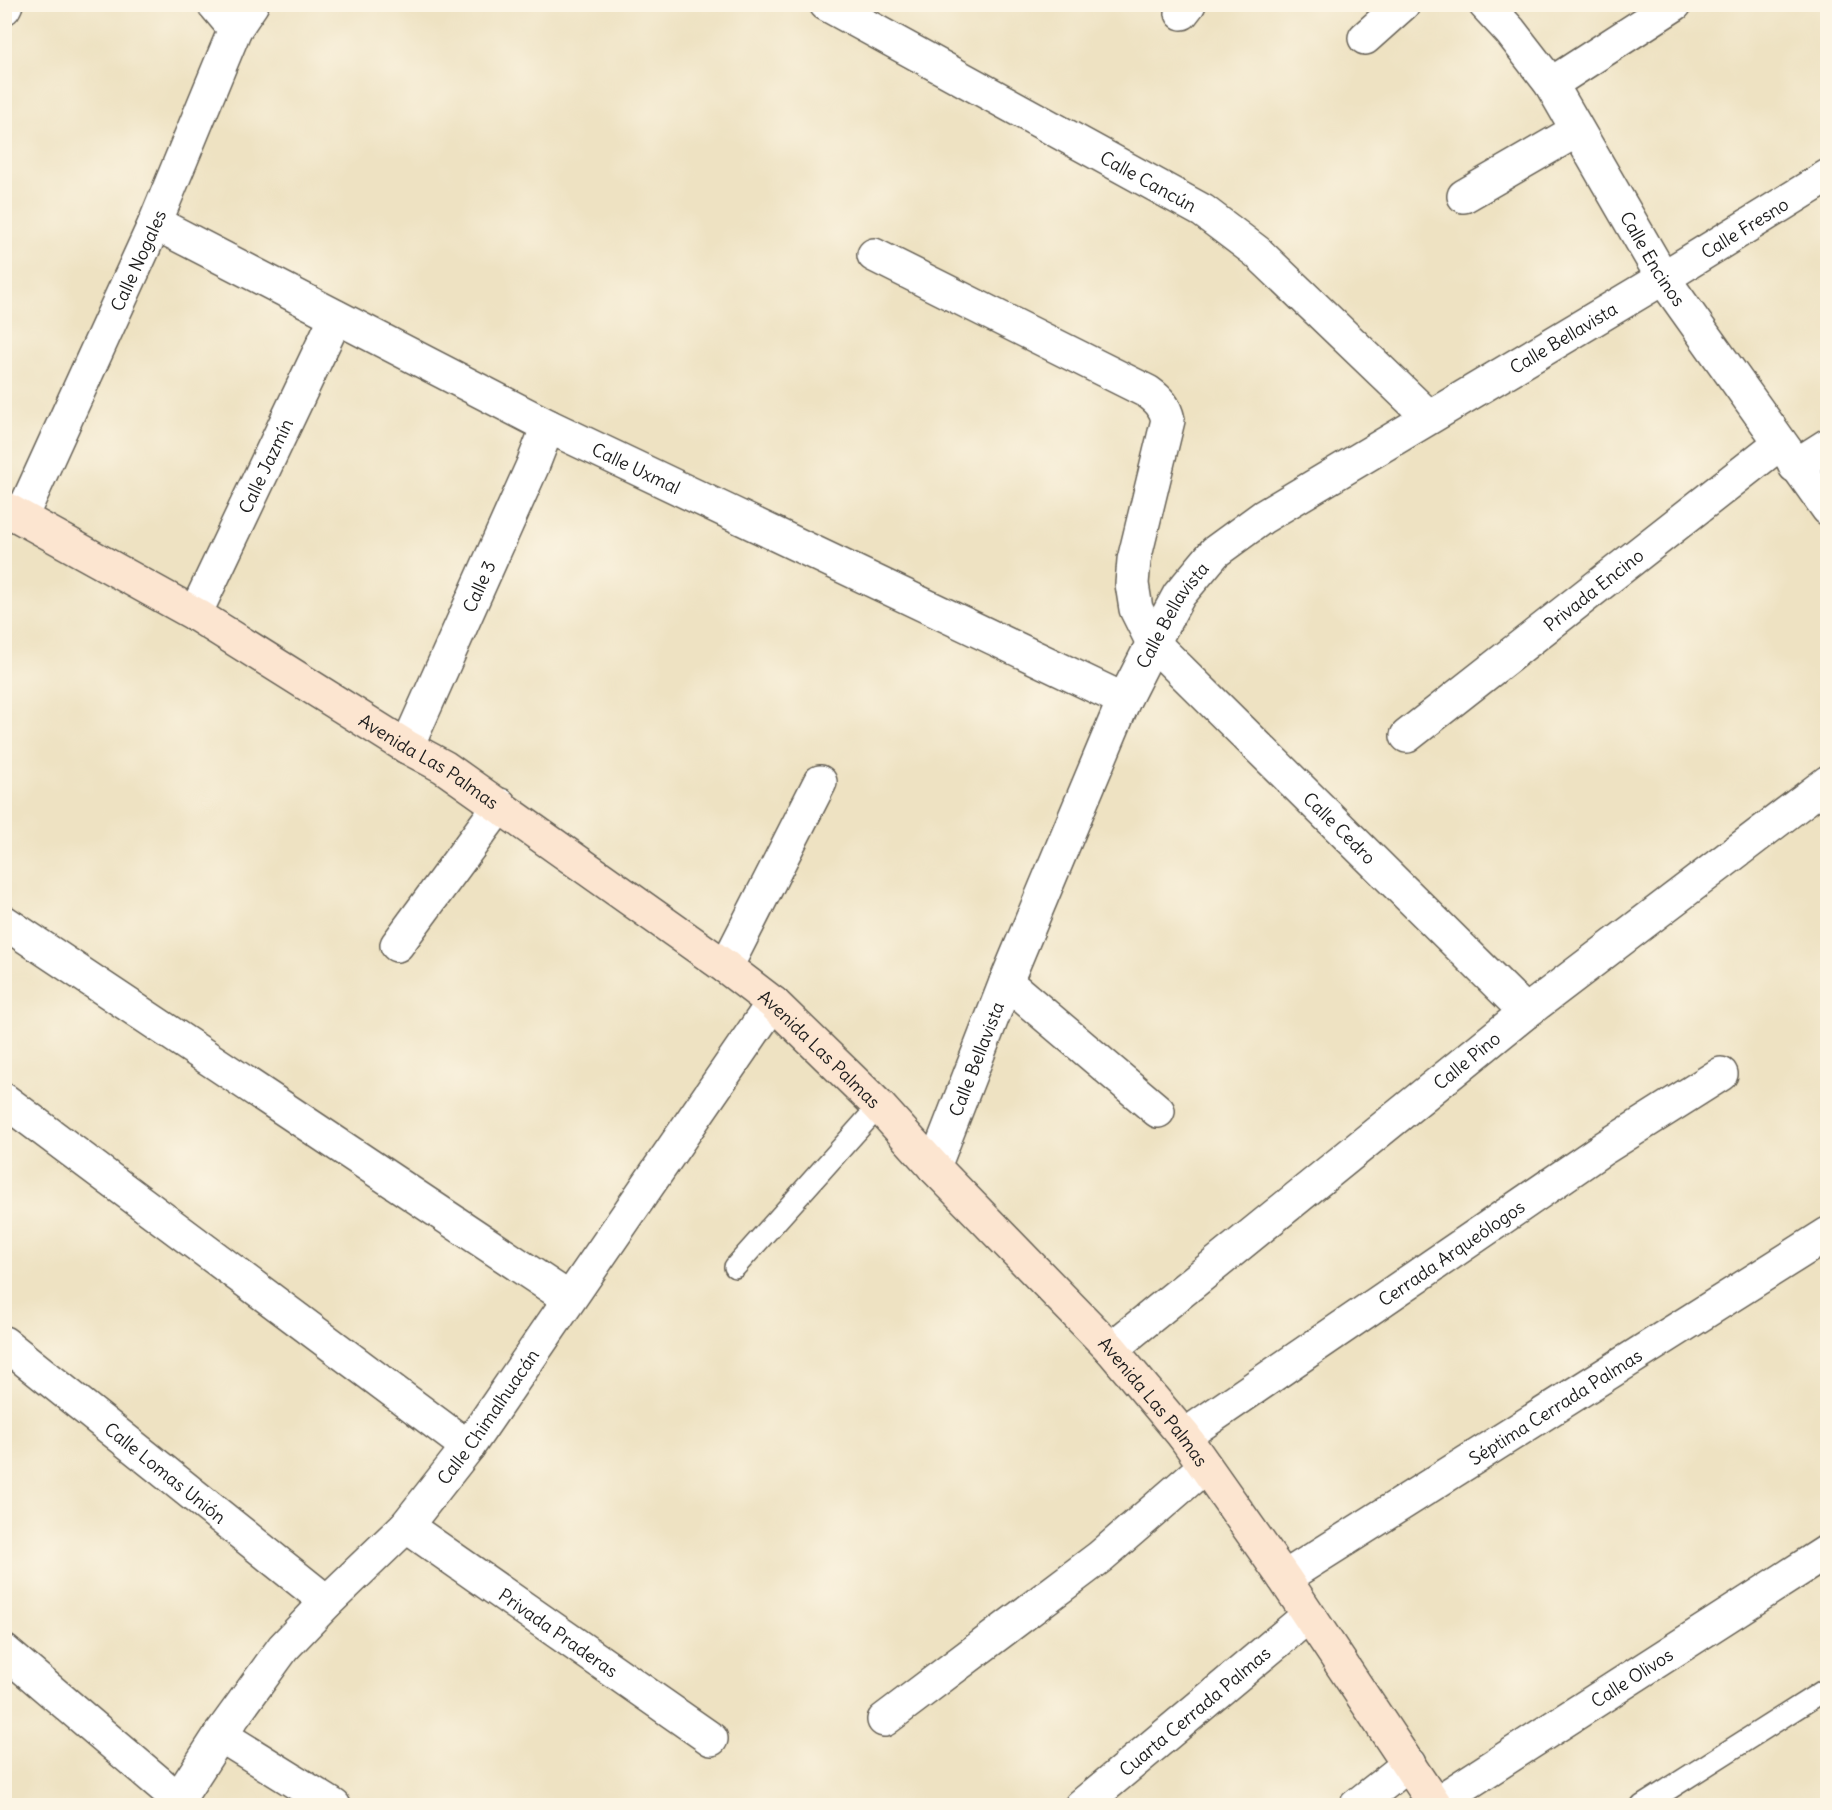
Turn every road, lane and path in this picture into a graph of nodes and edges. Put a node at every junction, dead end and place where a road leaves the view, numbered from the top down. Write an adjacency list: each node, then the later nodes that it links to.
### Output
1 (214, 4): 6 (street)
2 (826, 4): 16 (street, Calle Cancún)
3 (1403, 4): 7 (street)
4 (1485, 4): 8 (street, Calle Encinos)
5 (1675, 4): 8 (street)
6 (244, 17): 12 (street, Calle Nogales)
7 (1365, 38)
8 (1551, 84): 9 (street, Calle Encinos)
9 (1576, 131): 11 (street); 14 (street, Calle Encinos)
10 (1827, 176): 14 (street, Calle Fresno)
11 (1464, 196)
12 (155, 223): 15 (street, Calle Uxmal); 21 (street, Calle Nogales)
13 (874, 255): 23 (street, Calle Cedro)
14 (1663, 278): 16 (street, Calle Bellavista); 19 (street, Calle Encinos)
15 (336, 317): 17 (street, Calle Uxmal); 22 (street, Calle Jazmín)
16 (1429, 417): 23 (street, Calle Bellavista)
17 (548, 426): 24 (street, Calle Uxmal); 26 (street, Calle 3)
18 (1827, 445): 19 (street, Privada Encino)
19 (1788, 454): 20 (street, Calle Encinos); 25 (street, Privada Encino)
20 (1827, 509)
21 (13, 512): 22 (main road, Avenida Las Palmas)
22 (195, 614): 26 (main road, Avenida Las Palmas)
23 (1153, 642): 24 (street, Calle Bellavista); 35 (street, Calle Cedro)
24 (1124, 700): 33 (street, Calle Bellavista)
25 (1407, 736)
26 (407, 747): 29 (main road, Avenida Las Palmas)
27 (820, 782): 32 (street)
28 (1827, 782): 35 (street, Calle Pino)
29 (500, 805): 31 (street); 32 (main road, Avenida Las Palmas)
30 (4, 922): 43 (street)
31 (397, 945)
32 (726, 968): 34 (main road, Avenida Las Palmas)
33 (1006, 982): 39 (street); 40 (street, Calle Bellavista)
34 (772, 1003): 38 (main road, Avenida Las Palmas); 43 (street, Calle Chimalhuacán)
35 (1526, 1012): 45 (street, Calle Pino)
36 (1721, 1074): 46 (street, Cerrada Arqueólogos)
37 (4, 1100): 47 (street)
38 (879, 1106): 40 (main road, Avenida Las Palmas); 42 (lane)
39 (1158, 1111)
40 (934, 1167): 45 (main road, Avenida Las Palmas)
41 (1827, 1234): 51 (street, Séptima Cerrada Palmas)
42 (735, 1267)
43 (568, 1298): 47 (street, Calle Chimalhuacán)
44 (4, 1343): 52 (street, Calle Lomas Unión)
45 (1111, 1349): 46 (main road, Avenida Las Palmas)
46 (1184, 1436): 48 (main road, Avenida Las Palmas)
47 (468, 1447): 49 (street, Calle Chimalhuacán)
48 (1205, 1466): 51 (main road, Avenida Las Palmas); 56 (street)
49 (406, 1526): 52 (street, Calle Chimalhuacán); 58 (street, Privada Praderas)
50 (1827, 1551): 61 (street, Calle Olivos)
51 (1284, 1578): 53 (main road, Avenida Las Palmas)
52 (327, 1602): 57 (street, Calle Chimalhuacán)
53 (1308, 1616): 59 (main road, Avenida Las Palmas); 63 (street, Cuarta Cerrada Palmas)
54 (4, 1652): 60 (street)
55 (1827, 1688): 65 (lane)
56 (884, 1720)
57 (220, 1735): 60 (street, Calle Chimalhuacán); 62 (street)
58 (711, 1739)
59 (1409, 1764): 61 (main road, Avenida Las Palmas); 64 (street)
60 (176, 1802)
61 (1435, 1805)
62 (334, 1806)
63 (1081, 1806)
64 (1356, 1806)
65 (1642, 1806)

